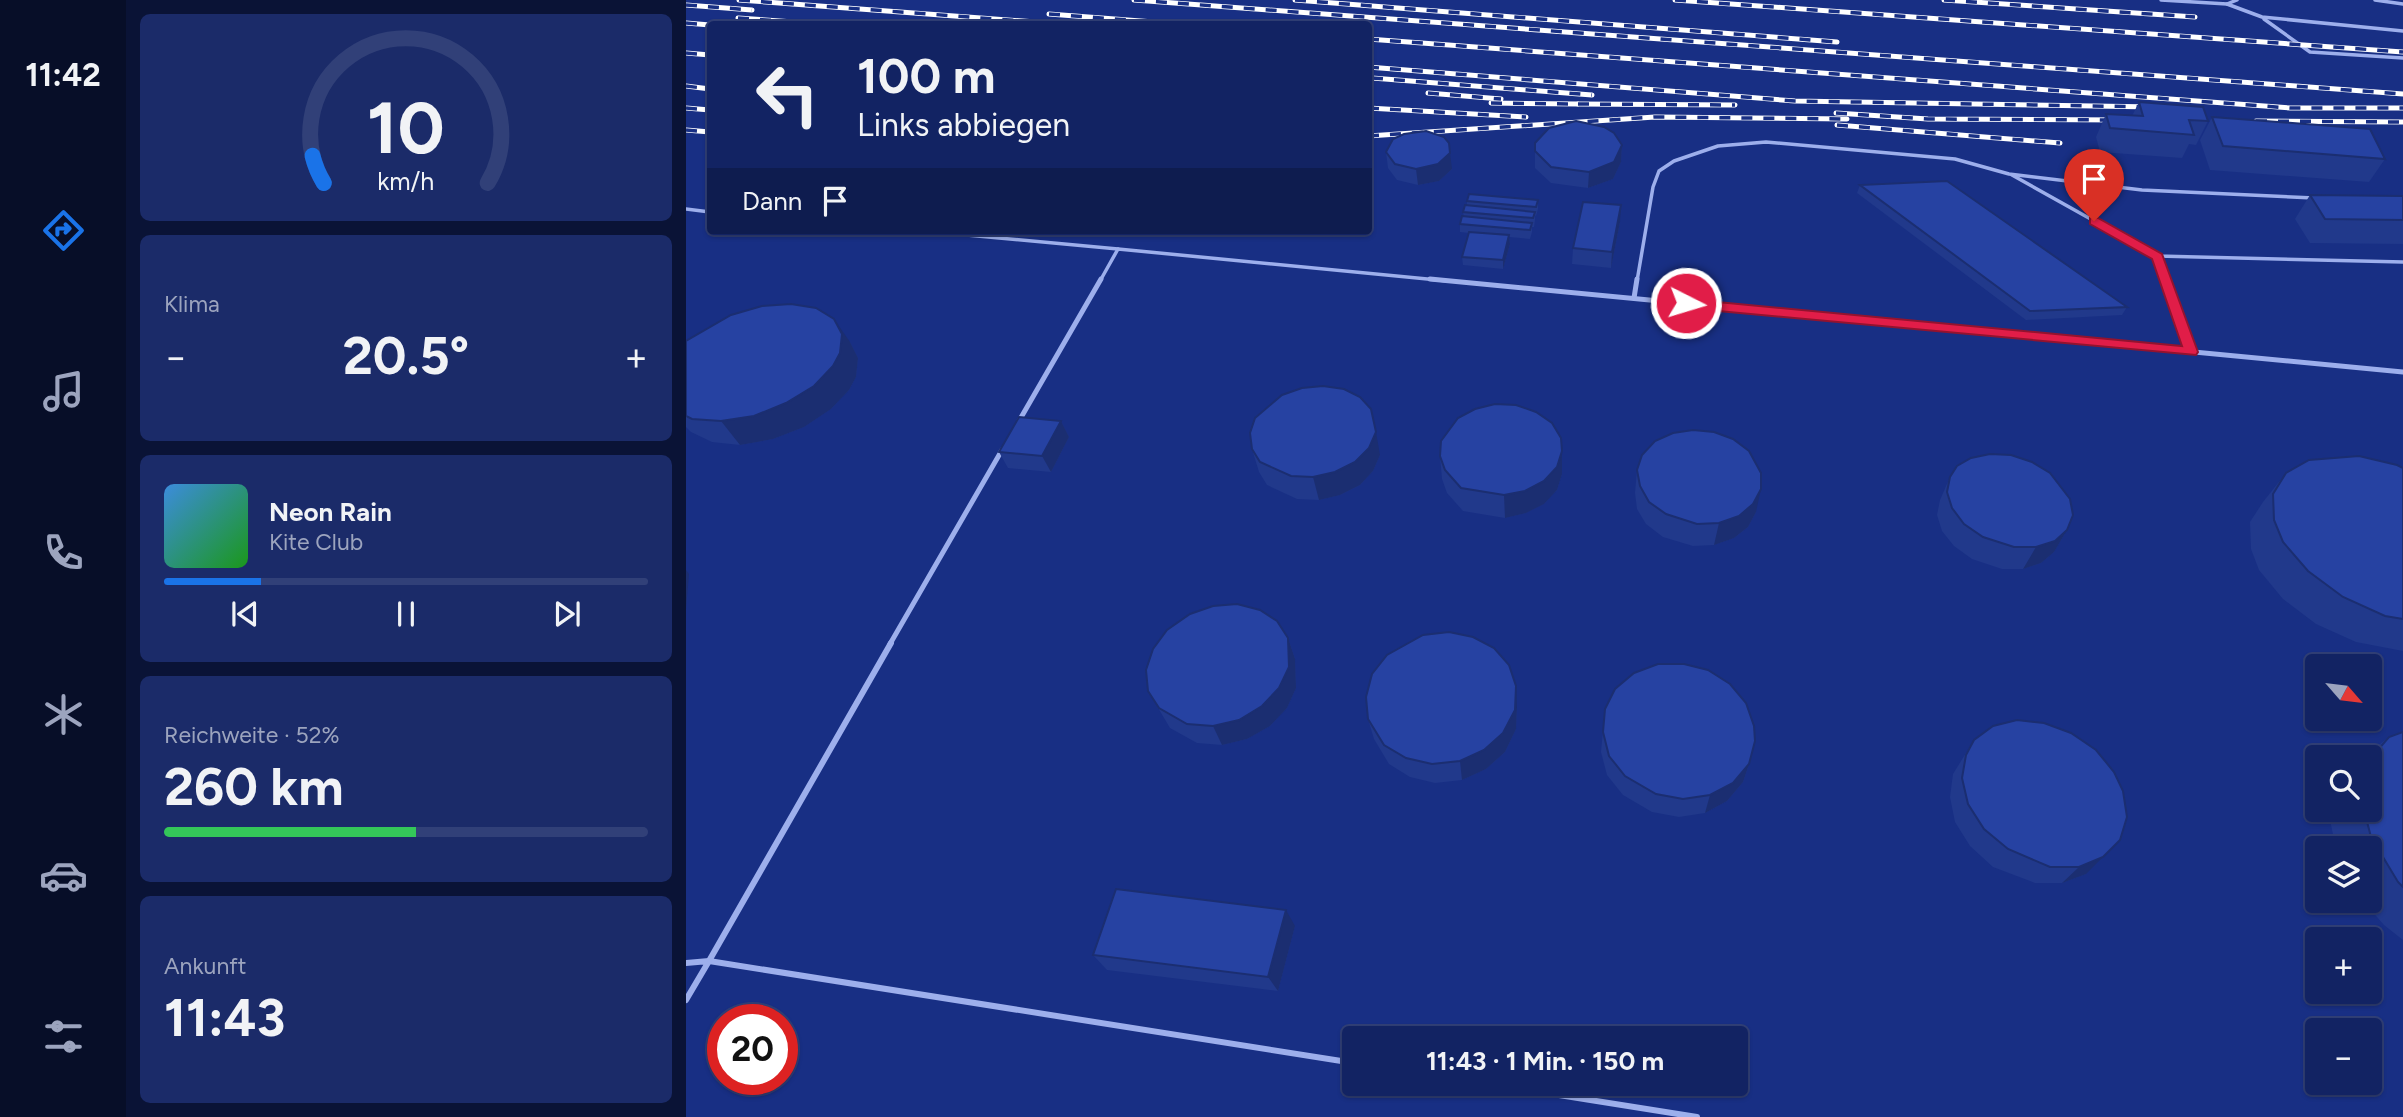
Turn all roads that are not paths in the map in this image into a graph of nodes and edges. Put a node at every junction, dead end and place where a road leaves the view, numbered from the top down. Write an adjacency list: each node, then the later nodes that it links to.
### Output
1 (2161, 0): 4 (lane)
2 (2237, 0): 4 (lane)
3 (2375, 0): 5 (lane)
4 (2227, 4): 6 (lane)
5 (2403, 4)
6 (2262, 17): 7 (lane); 8 (lane)
7 (2403, 31)
8 (2403, 58)
9 (2009, 174): 10 (lane); 15 (lane); 17 (lane)
10 (2327, 199)
11 (686, 209): 12 (lane)
12 (707, 212)
13 (966, 235): 14 (lane)
14 (1118, 249): 17 (lane); 20 (lane)
15 (2157, 256): 16 (lane); 18 (lane)
16 (2403, 262)
17 (1634, 298): 18 (lane)
18 (2191, 352): 19 (lane)
19 (2403, 372)
20 (1014, 430)
21 (1007, 442): 22 (lane)
22 (709, 961): 23 (lane); 24 (lane); 25 (lane)
23 (686, 963)
24 (686, 1000)
25 (1342, 1061)
26 (1565, 1096): 27 (lane)
27 (1697, 1117)

